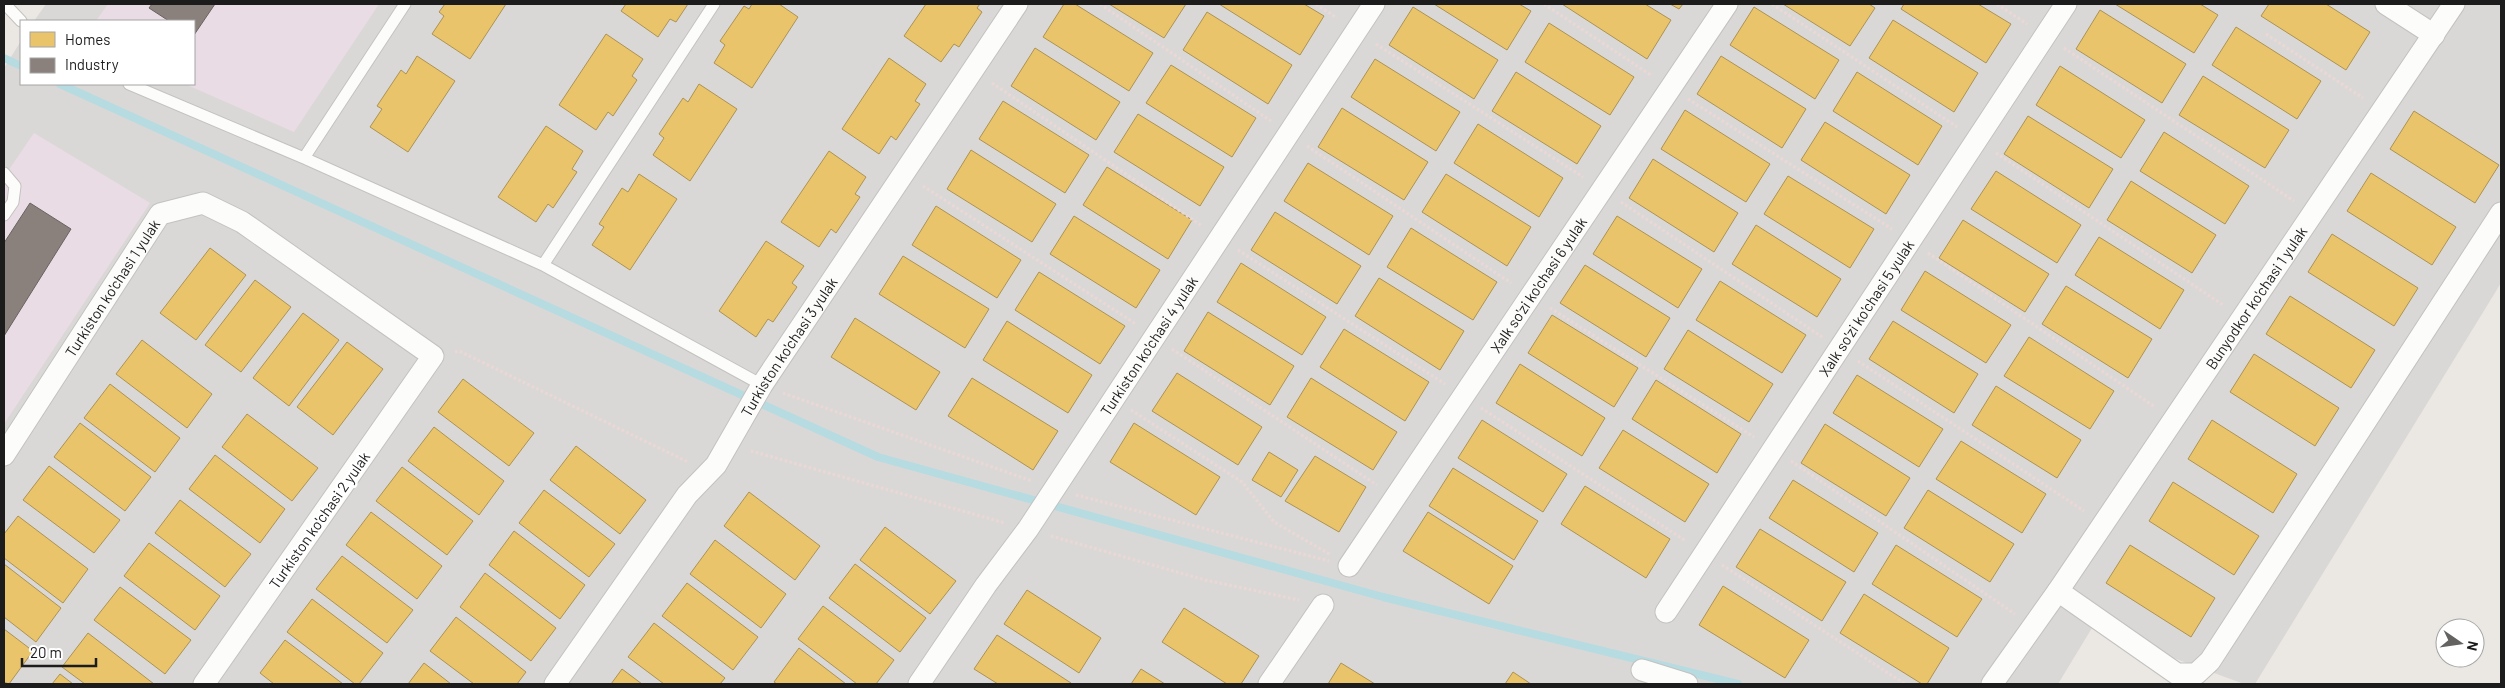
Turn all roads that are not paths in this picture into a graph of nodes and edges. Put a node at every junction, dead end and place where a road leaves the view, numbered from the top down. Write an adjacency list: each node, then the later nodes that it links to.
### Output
1 (5, 4): 10 (lane)
2 (405, 4): 13 (lane)
3 (714, 4): 17 (lane)
4 (1017, 4): 19 (street, Turkiston ko'chasi 3 yulak)
5 (1374, 4): 28 (street, Turkiston ko'chasi 4 yulak)
6 (1727, 4): 21 (street, Xalk so'zi ko'chasi 6 yulak)
7 (2066, 4): 24 (street, Xalk so'zi ko'chasi 5 yulak)
8 (2386, 4): 11 (street)
9 (2454, 4): 11 (street, Bunyodkor ko'chasi 1 yulak)
10 (20, 20)
11 (2434, 35): 22 (street, Bunyodkor ko'chasi 1 yulak)
12 (131, 85): 13 (lane)
13 (304, 158): 17 (lane)
14 (4, 173): 16 (lane)
15 (2501, 213): 22 (street)
16 (4, 215)
17 (544, 265): 19 (lane)
18 (434, 356): 20 (street, Turkiston ko'chasi 1 yulak); 26 (street, Turkiston ko'chasi 2 yulak)
19 (762, 386): 27 (street, Turkiston ko'chasi 3 yulak)
20 (4, 455)
21 (1349, 566)
22 (2058, 592): 31 (street, Bunyodkor ko'chasi 1 yulak)
23 (1322, 605): 29 (street)
24 (1666, 612)
25 (1642, 670): 30 (street)
26 (204, 684)
27 (555, 684)
28 (919, 684)
29 (1269, 684)
30 (1687, 684)
31 (1992, 684)

